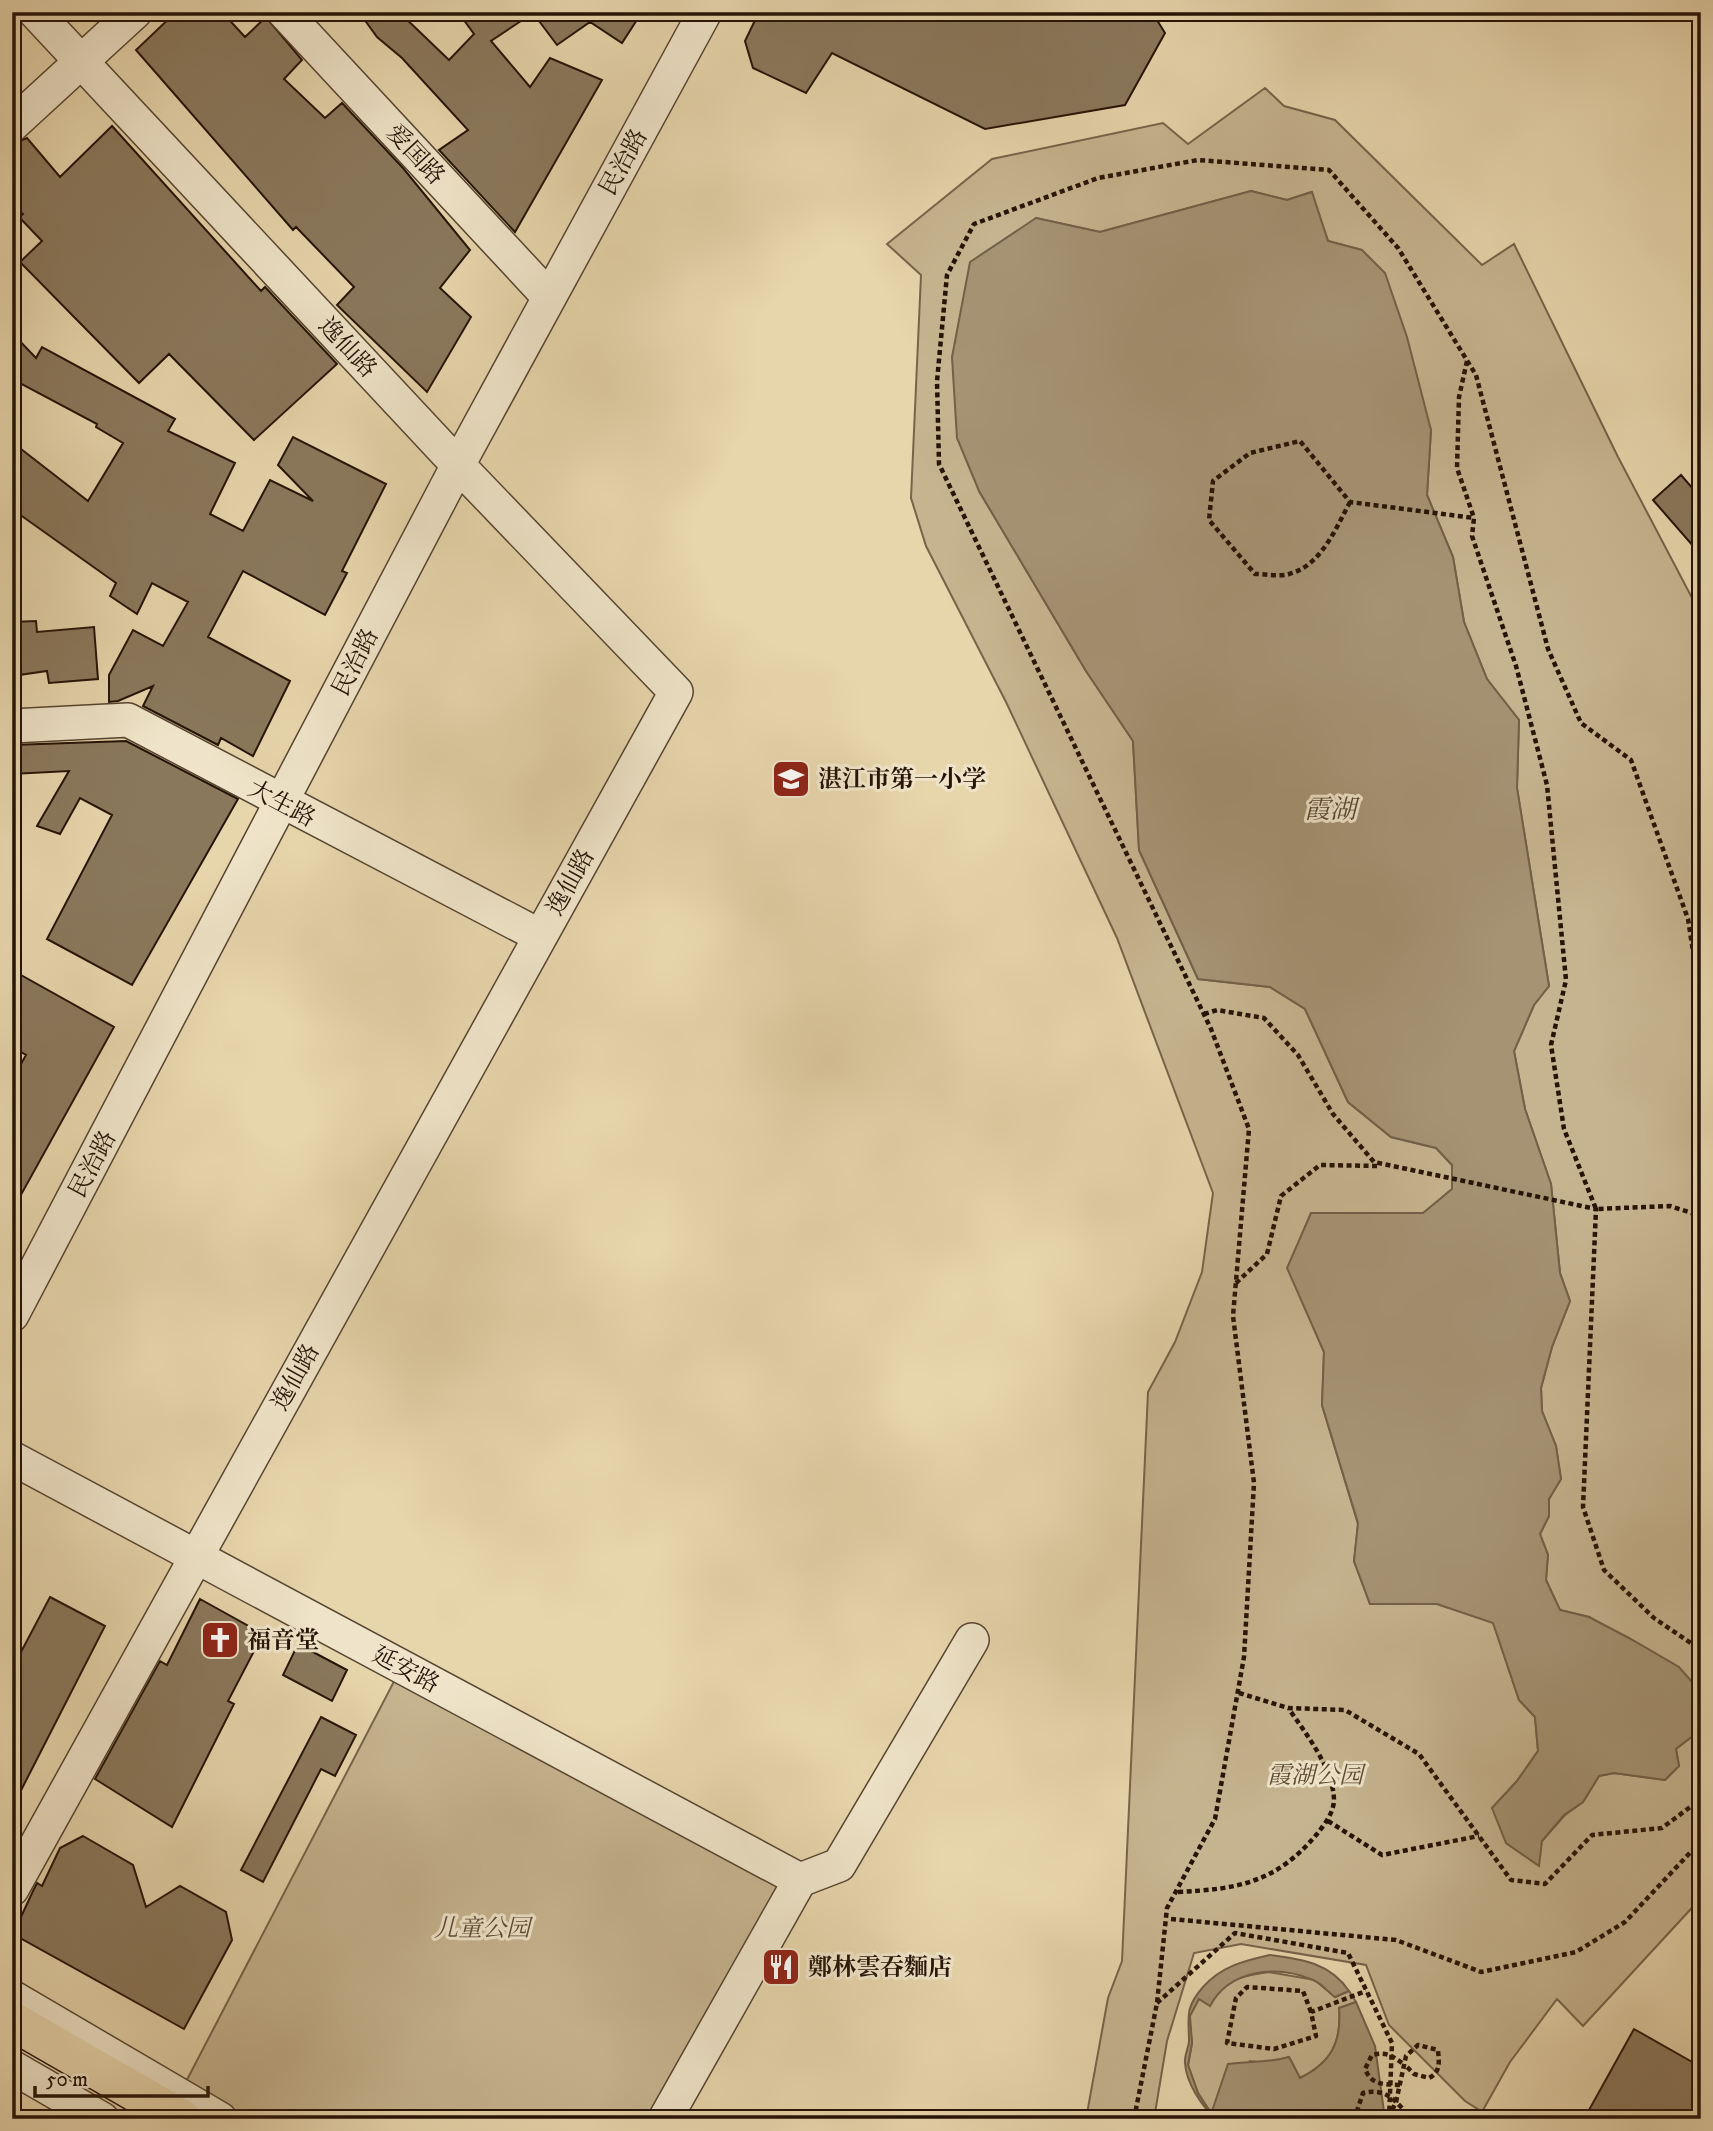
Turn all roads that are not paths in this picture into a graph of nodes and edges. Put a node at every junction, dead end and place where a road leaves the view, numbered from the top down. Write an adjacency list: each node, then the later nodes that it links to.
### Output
1 (35, 12): 5 (street, 逸仙路)
2 (135, 12): 5 (street)
3 (284, 12): 7 (street, 爱国路)
4 (697, 16): 7 (street, 民治路)
5 (81, 62): 6 (street); 8 (street, 逸仙路)
6 (12, 125)
7 (548, 296): 8 (street, 民治路)
8 (457, 465): 10 (street, 民治路); 11 (street, 逸仙路)
9 (12, 726): 10 (street, 大生路)
10 (282, 803): 11 (street, 大生路); 12 (street, 民治路)
11 (540, 936): 14 (street, 逸仙路)
12 (12, 1315)
13 (12, 1458): 14 (street, 延安路)
14 (195, 1556): 16 (street, 延安路); 17 (street, 逸仙路)
15 (972, 1640): 16 (street)
16 (800, 1880): 26 (street)
17 (12, 1889)
18 (12, 1997): 25 (street)
19 (12, 2021): 24 (main road)
20 (12, 2036): 23 (main road)
21 (12, 2067): 22 (street)
22 (101, 2118)
23 (155, 2119)
24 (182, 2119)
25 (220, 2119)
26 (665, 2119)

